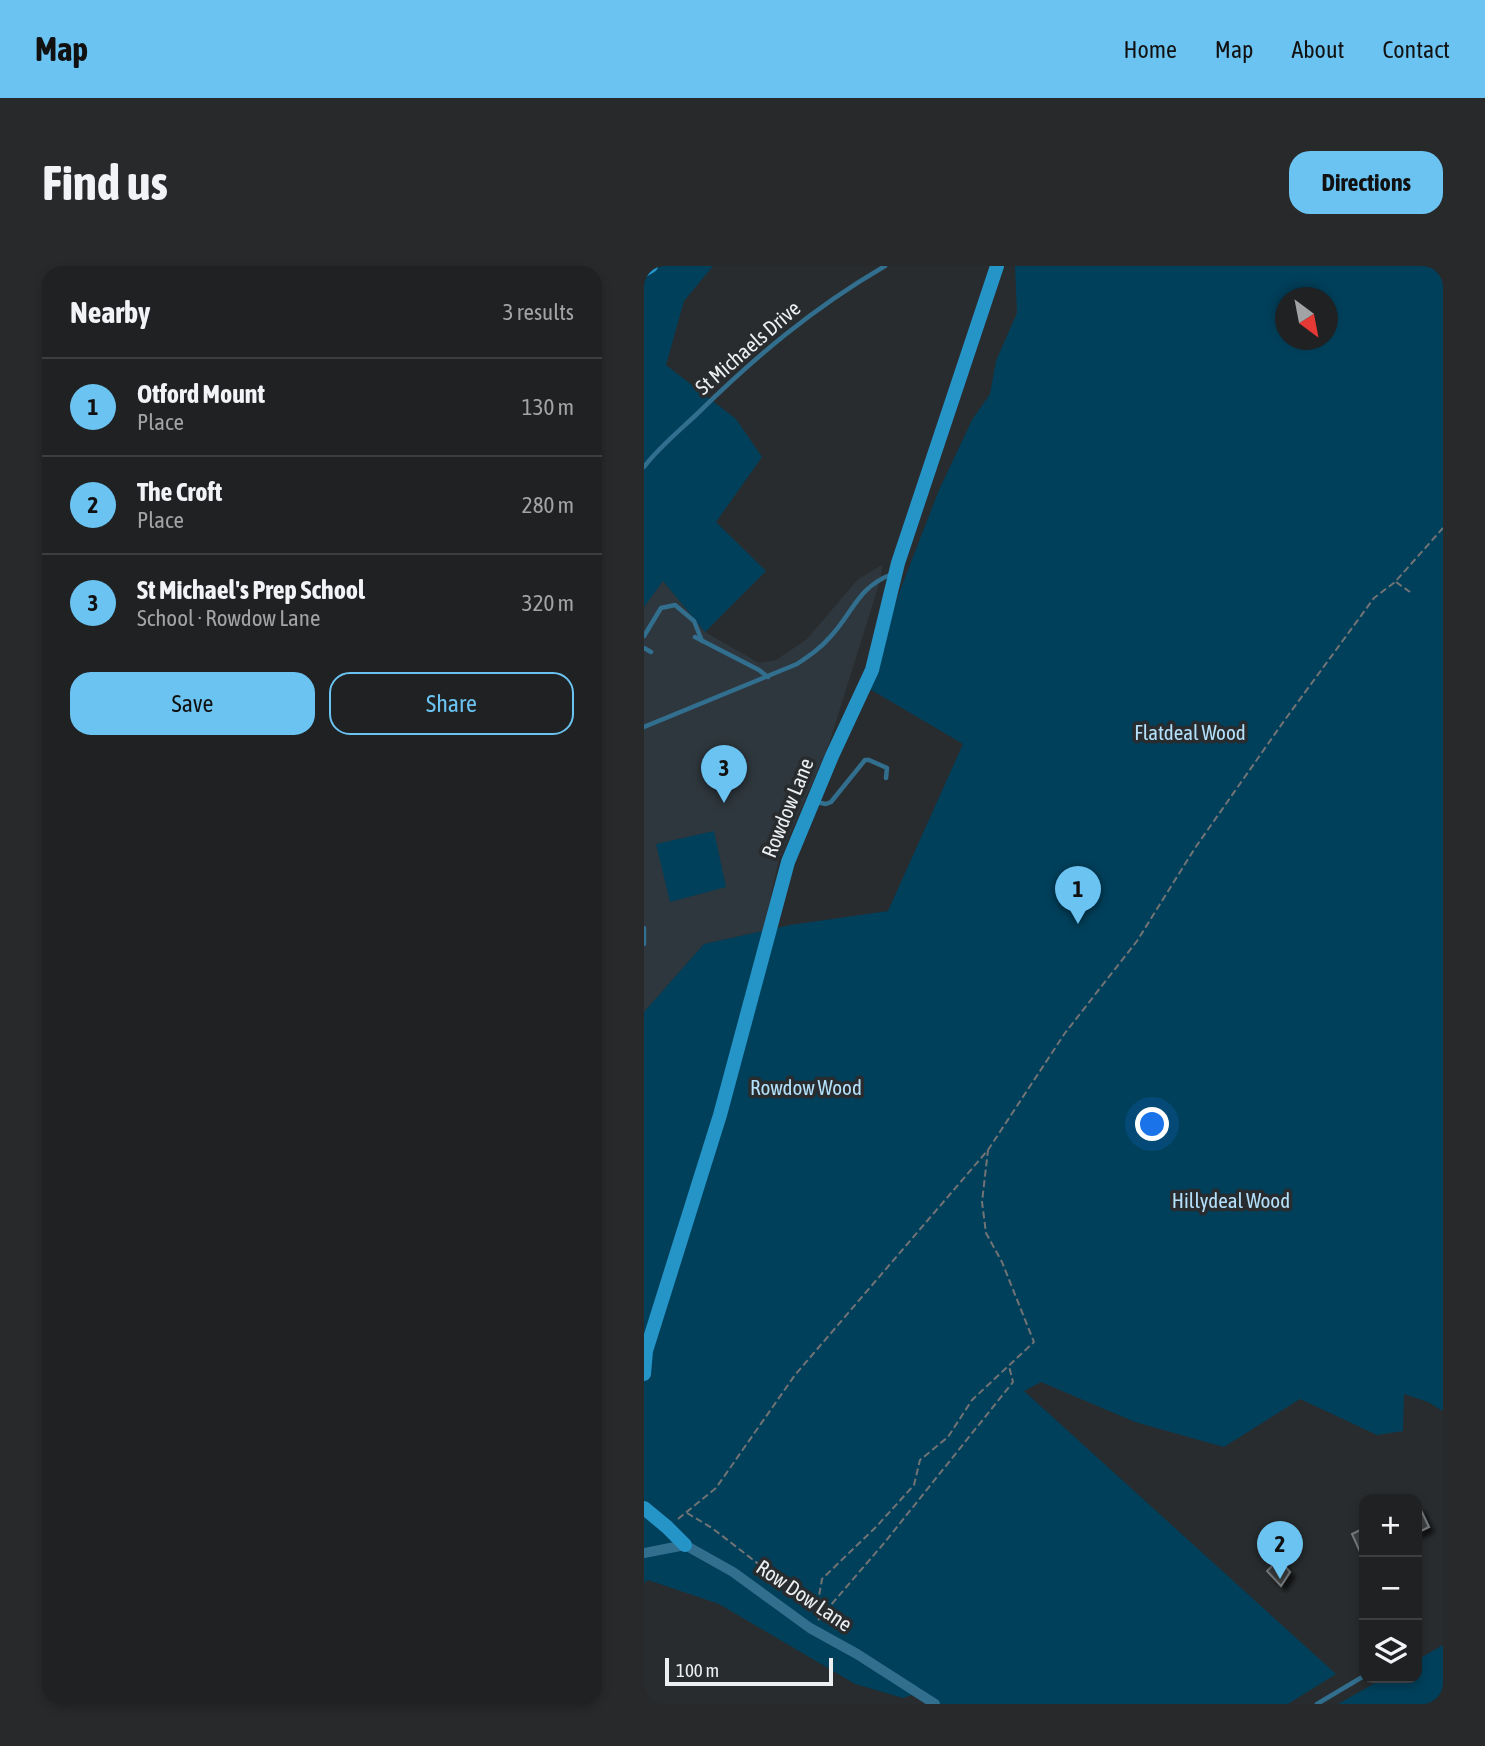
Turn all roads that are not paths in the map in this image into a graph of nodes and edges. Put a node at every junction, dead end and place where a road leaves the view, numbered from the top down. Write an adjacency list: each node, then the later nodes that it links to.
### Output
1 (651, 266): 4 (street)
2 (885, 266): 5 (lane, St Michaels Drive)
3 (998, 266): 6 (street, Rowdow Lane)
4 (644, 270)
5 (644, 467)
6 (896, 572): 12 (lane); 15 (street, Rowdow Lane)
7 (644, 636): 9 (lane)
8 (695, 638): 9 (lane)
9 (702, 641): 12 (lane)
10 (644, 648): 11 (lane)
11 (651, 652)
12 (769, 677): 13 (lane)
13 (644, 727)
14 (886, 778): 15 (lane)
15 (813, 801): 18 (street, Rowdow Lane)
16 (644, 928): 17 (lane)
17 (644, 944)
18 (644, 1374)
19 (644, 1508): 20 (street)
20 (685, 1545): 21 (street); 23 (street, Row Dow Lane)
21 (644, 1553)
22 (1359, 1679): 24 (lane)
23 (935, 1704)
24 (1317, 1704)

